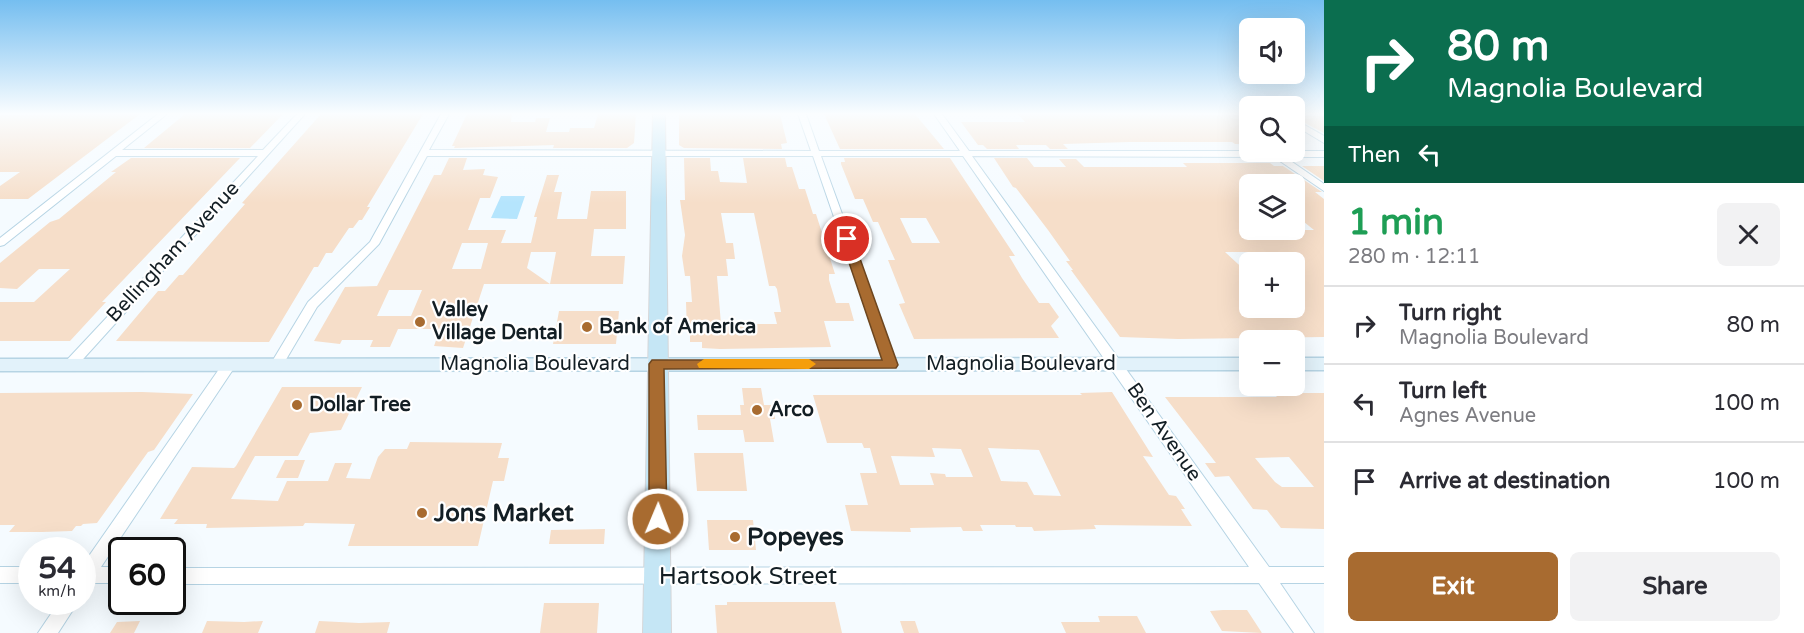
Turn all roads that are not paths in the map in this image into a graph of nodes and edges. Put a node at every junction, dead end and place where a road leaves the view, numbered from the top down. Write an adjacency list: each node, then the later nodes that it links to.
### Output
1 (127, 144): 7 (street)
2 (274, 144): 8 (street, Bellingham Avenue)
3 (428, 144): 9 (street)
4 (660, 144): 10 (main road)
5 (812, 144): 11 (street)
6 (959, 144): 12 (street, Ben Avenue)
7 (115, 153): 8 (street); 18 (street)
8 (265, 153): 25 (street, Bellingham Avenue)
9 (423, 153): 10 (street); 27 (street)
10 (660, 154): 11 (street); 19 (main road)
11 (816, 154): 12 (street); 28 (street)
12 (967, 154): 13 (street); 20 (street, Ben Avenue)
13 (1239, 154)
14 (1305, 154): 15 (street)
15 (1324, 154)
16 (1287, 162): 17 (street)
17 (1324, 188)
18 (0, 243)
19 (657, 364): 27 (main road, Magnolia Boulevard); 28 (main road, Magnolia Boulevard); 35 (main road)
20 (1116, 364): 21 (main road, Magnolia Boulevard); 28 (main road, Magnolia Boulevard); 32 (street, Ben Avenue)
21 (1239, 364)
22 (1305, 364): 23 (main road)
23 (1324, 364)
24 (0, 365): 25 (main road, Magnolia Boulevard)
25 (70, 365): 26 (main road, Magnolia Boulevard)
26 (229, 365): 27 (main road, Magnolia Boulevard); 29 (street)
27 (276, 365)
28 (891, 365)
29 (96, 559)
30 (0, 575): 31 (street)
31 (18, 575)
32 (1265, 575): 33 (street, Hartsook Street); 35 (street, Hartsook Street); 39 (street, Ben Avenue)
33 (1324, 575)
34 (186, 576): 35 (street, Hartsook Street)
35 (657, 576): 38 (main road)
36 (60, 615): 37 (street)
37 (47, 633)
38 (657, 633)
39 (1305, 633)

